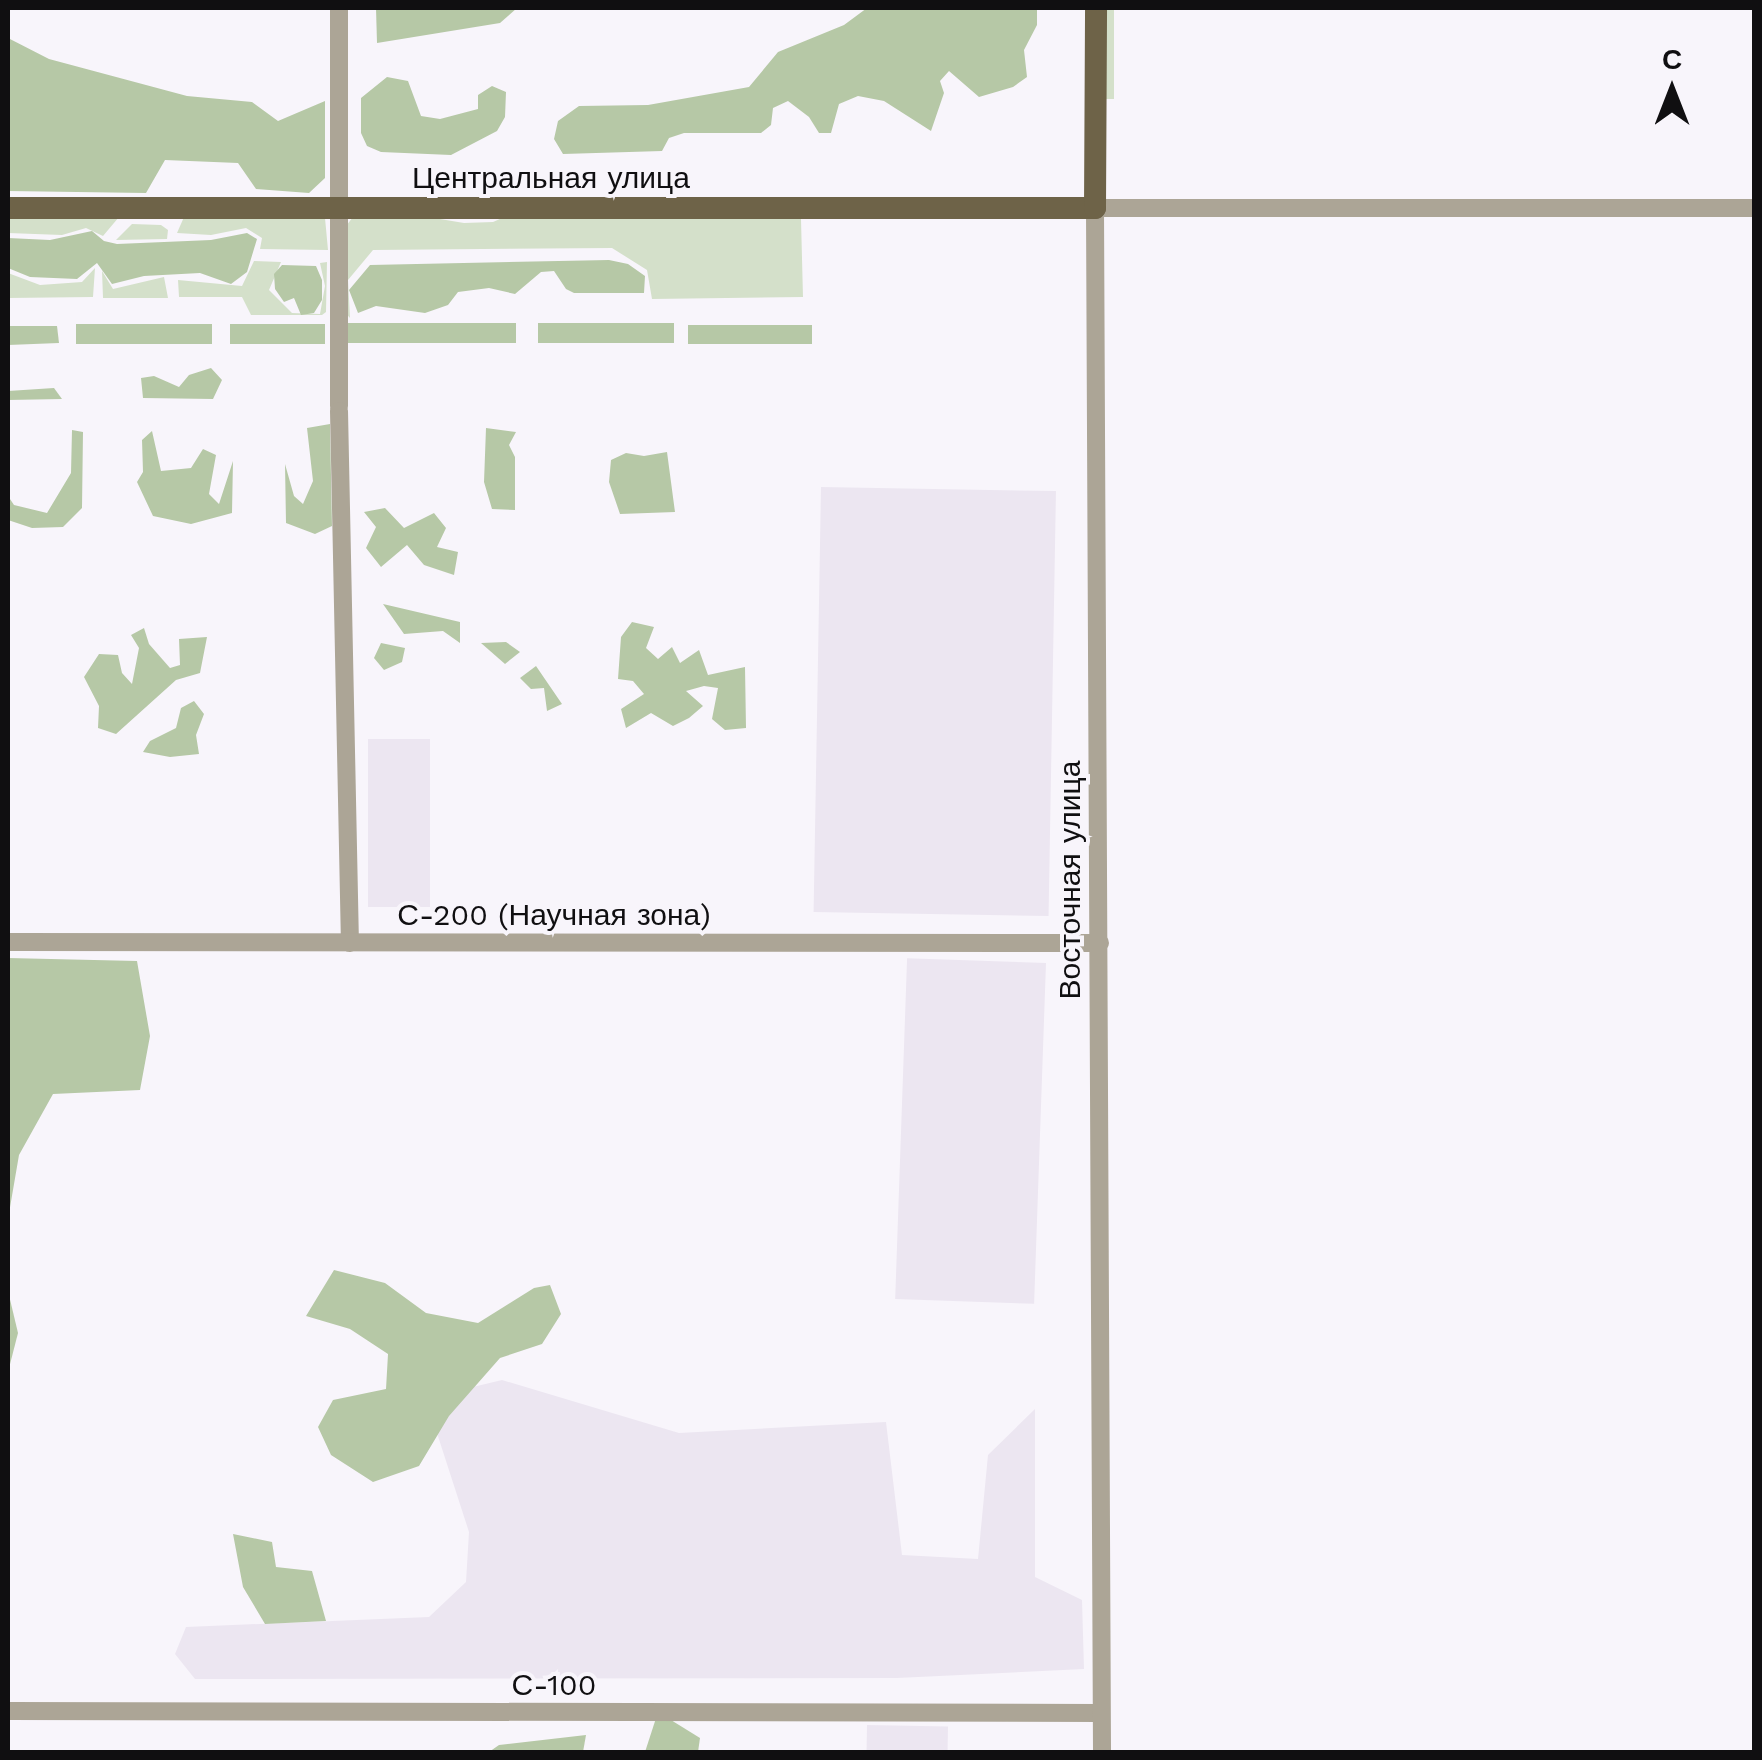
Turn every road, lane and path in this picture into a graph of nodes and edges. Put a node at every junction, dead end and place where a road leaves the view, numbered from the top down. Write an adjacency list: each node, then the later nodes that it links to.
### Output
1 (339, 8): 4 (street)
2 (1096, 8): 5 (main road, Восточная улица)
3 (8, 208): 4 (main road, Центральная улица)
4 (338, 208): 5 (main road, Центральная улица); 8 (street)
5 (1095, 208): 6 (street); 9 (street, Восточная улица)
6 (1754, 208)
7 (8, 942): 8 (street, С-200 (Научная зона))
8 (350, 942): 9 (street, С-200 (Научная зона))
9 (1100, 943): 11 (street, Восточная улица)
10 (8, 1711): 11 (street, С-100)
11 (1101, 1713): 12 (street, Восточная улица)
12 (1102, 1752)

